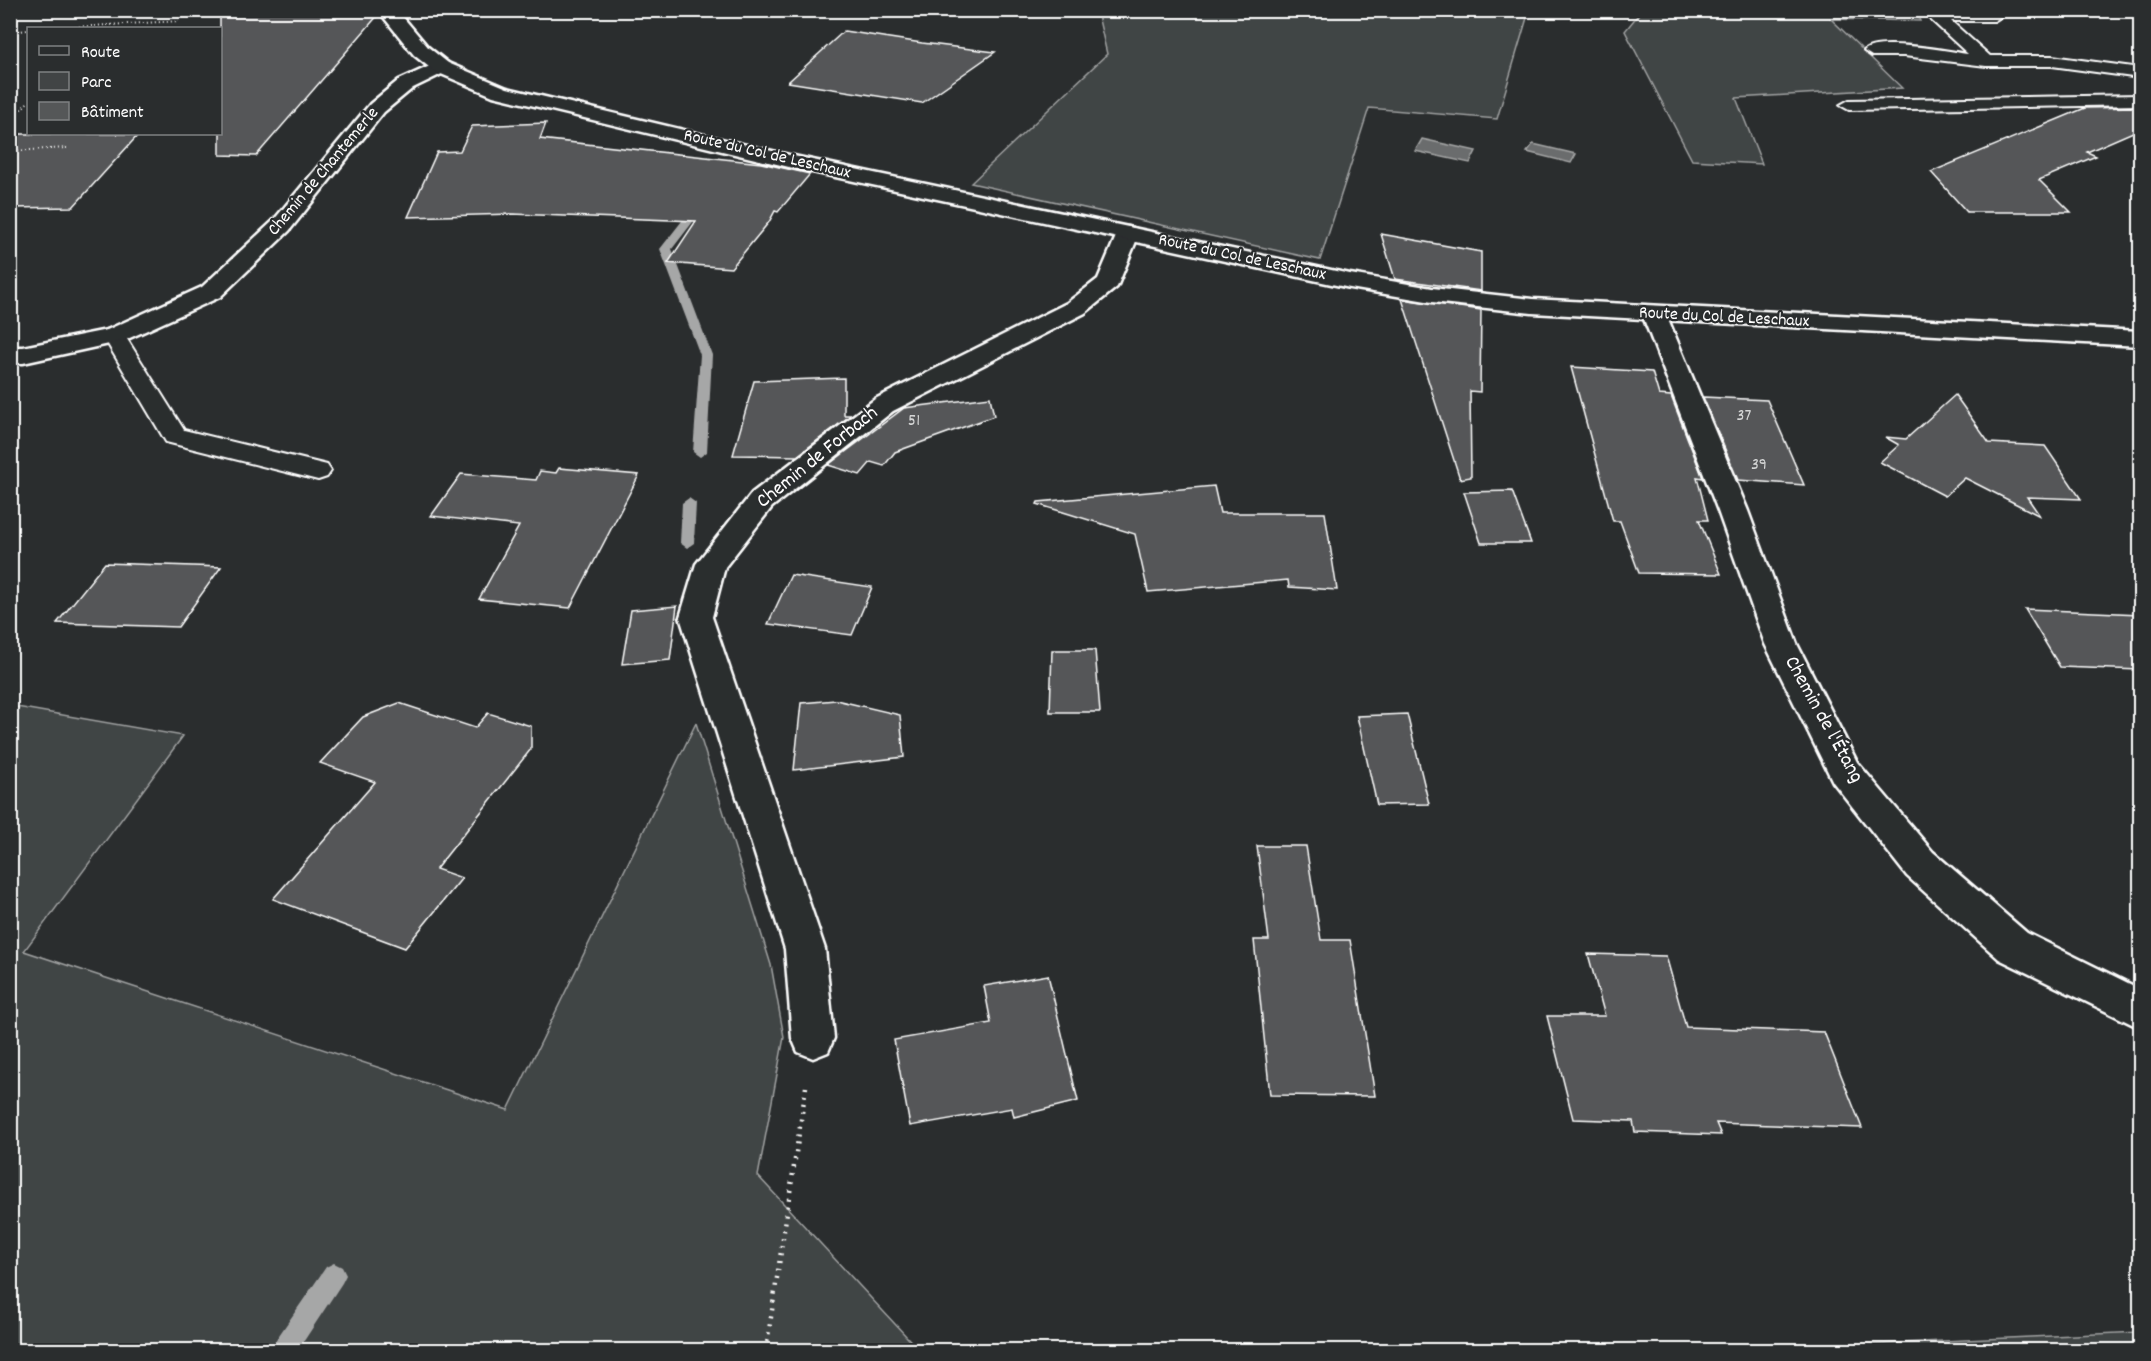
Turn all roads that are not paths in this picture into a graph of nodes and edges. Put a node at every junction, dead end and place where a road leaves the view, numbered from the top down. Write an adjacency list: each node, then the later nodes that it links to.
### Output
1 (387, 10): 5 (street, Route du Col de Leschaux)
2 (1994, 16): 4 (lane)
3 (1872, 51): 4 (lane)
4 (1986, 61): 6 (lane)
5 (441, 67): 9 (street, Route du Col de Leschaux); 11 (street, Chemin de Chantemerle)
6 (2140, 73)
7 (2140, 100): 8 (lane)
8 (1849, 105)
9 (1128, 234): 10 (street, Route du Col de Leschaux); 16 (street, Chemin de Forbach)
10 (1654, 314): 12 (street, Route du Col de Leschaux); 15 (street, Chemin de l'Étang)
11 (114, 336): 13 (street, Chemin de Chantemerle); 14 (lane)
12 (2140, 339)
13 (10, 355)
14 (318, 471)
15 (2140, 1009)
16 (813, 1038)

